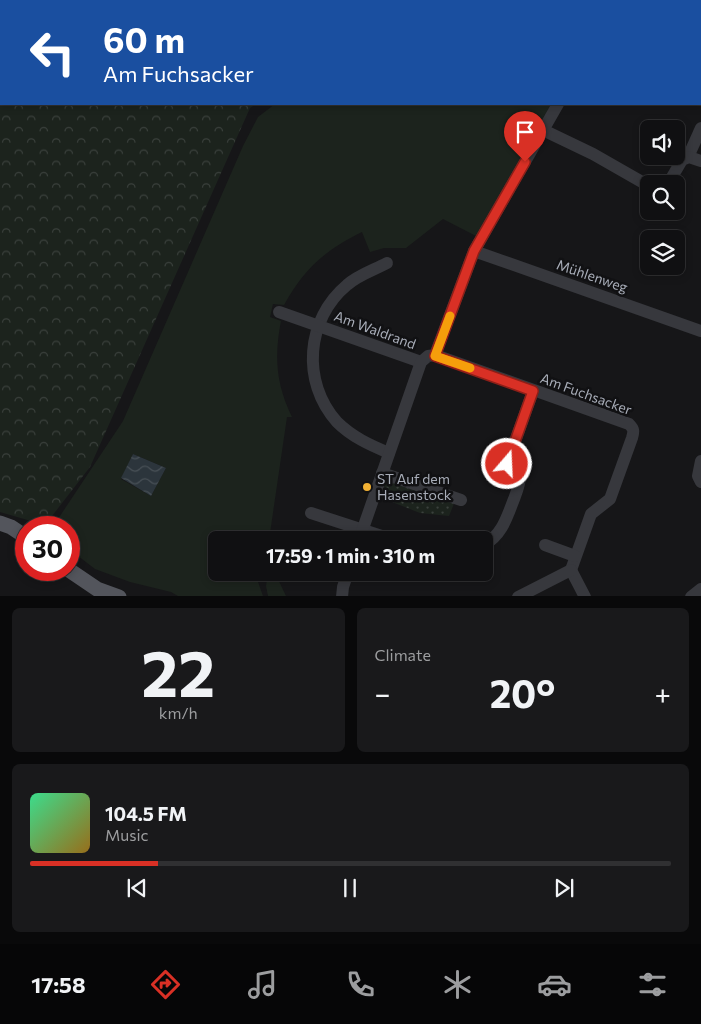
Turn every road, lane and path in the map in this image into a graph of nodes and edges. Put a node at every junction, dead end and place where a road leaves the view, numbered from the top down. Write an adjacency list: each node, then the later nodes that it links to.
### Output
1 (557, 105): 3 (street)
2 (701, 128): 4 (street)
3 (543, 130): 7 (street); 8 (street)
4 (688, 157): 5 (street); 6 (street)
5 (701, 161)
6 (673, 175)
7 (640, 181)
8 (474, 251): 12 (street, Mühlenweg); 13 (street)
9 (387, 263): 11 (street, Am Waldrand)
10 (279, 312): 11 (street, Am Waldrand)
11 (319, 326): 14 (street, Am Waldrand); 16 (street, Am Waldrand)
12 (701, 331)
13 (435, 356): 14 (street); 15 (street, Am Fuchsacker)
14 (421, 362): 16 (street)
15 (533, 391): 26 (street); 28 (street, Am Fuchsacker)
16 (390, 453): 18 (street)
17 (701, 460): 19 (street)
18 (382, 473): 20 (street); 25 (street)
19 (701, 482)
20 (461, 500)
21 (311, 513): 24 (street)
22 (0, 523): 23 (main road)
23 (15, 529)
24 (352, 531)
25 (362, 531)
26 (493, 538)
27 (545, 545): 28 (street)
28 (575, 556): 29 (street, Am Fuchsacker)
29 (571, 570): 35 (street); 36 (street)
30 (80, 577): 33 (main road)
31 (345, 581): 34 (street)
32 (701, 589): 37 (street)
33 (119, 596)
34 (342, 596)
35 (518, 596)
36 (585, 596)
37 (691, 596)

